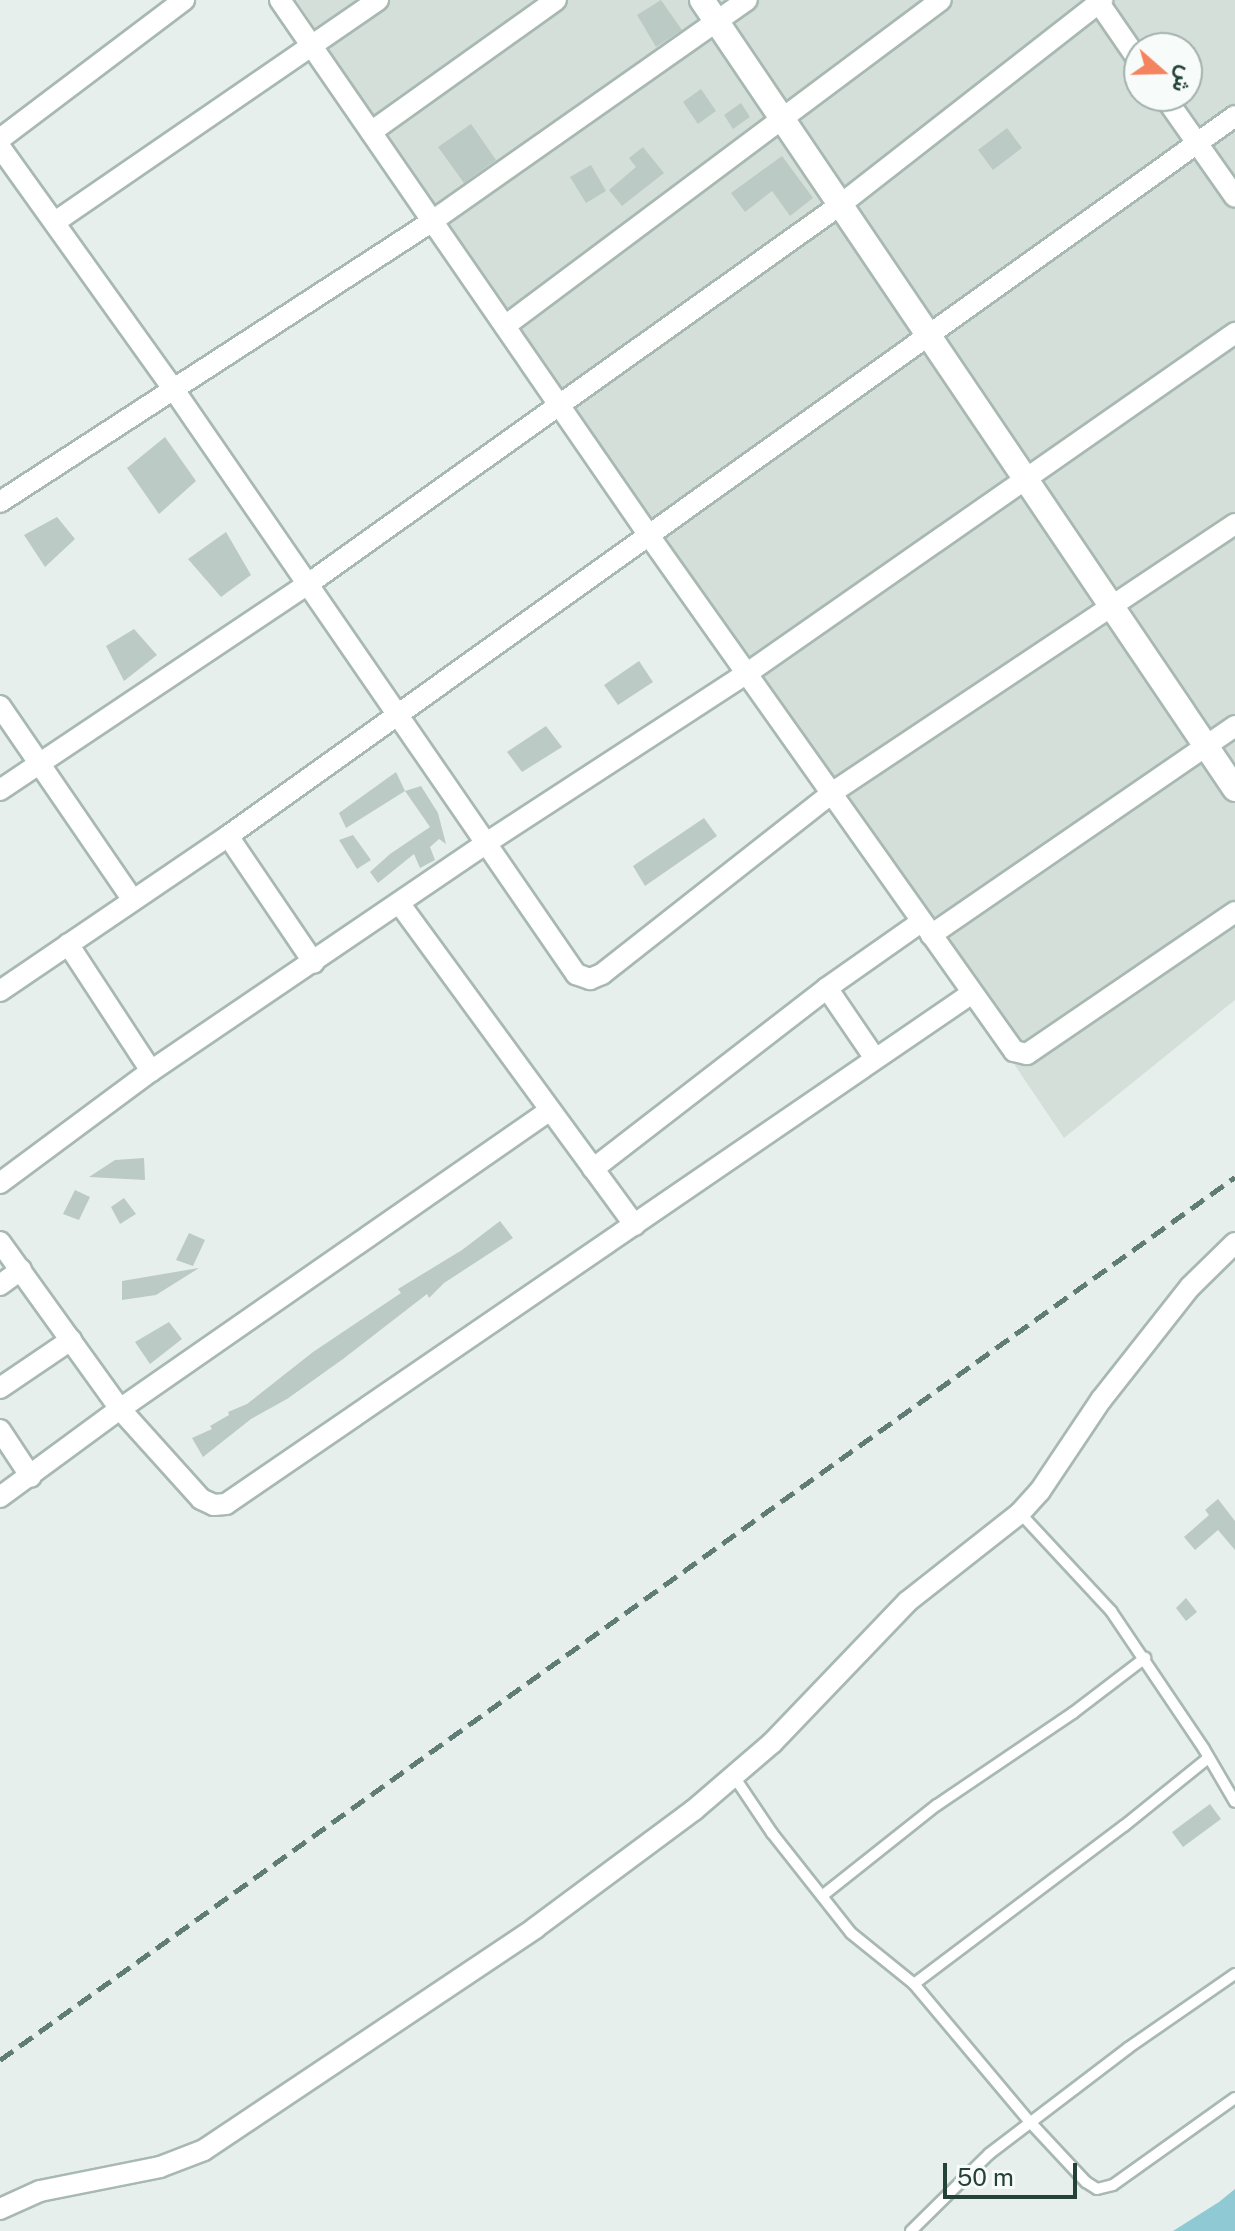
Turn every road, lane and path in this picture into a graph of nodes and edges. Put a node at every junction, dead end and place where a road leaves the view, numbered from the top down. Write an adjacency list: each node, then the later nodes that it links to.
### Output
1 (184, 0): 16 (street)
2 (280, 0): 11 (street)
3 (378, 0): 11 (street)
4 (556, 0): 15 (street)
5 (702, 0): 9 (street)
6 (747, 0): 9 (street)
7 (941, 0): 14 (street)
8 (1099, 1): 10 (street); 20 (street)
9 (716, 21): 14 (street); 22 (street)
10 (1123, 37)
11 (313, 47): 15 (street); 21 (street)
12 (1175, 112): 17 (street)
13 (1235, 116): 17 (street)
14 (781, 120): 20 (street); 23 (street)
15 (371, 132): 22 (street)
16 (0, 139)
17 (1198, 144): 19 (street); 25 (street)
18 (0, 147): 21 (street)
19 (1235, 197)
20 (840, 205): 25 (street); 27 (street)
21 (55, 222): 26 (street)
22 (431, 222): 23 (street); 26 (street)
23 (505, 326): 27 (street)
24 (1235, 333): 28 (street)
25 (931, 336): 28 (street); 31 (street)
26 (172, 387): 29 (street); 32 (street)
27 (560, 403): 31 (street); 32 (street)
28 (1027, 479): 33 (street); 34 (street)
29 (0, 502)
30 (1235, 524): 33 (street)
31 (650, 537): 34 (street); 36 (street)
32 (308, 584): 36 (street); 39 (street)
33 (1113, 607): 38 (street); 42 (street)
34 (749, 672): 42 (street); 44 (street)
35 (0, 706): 39 (street)
36 (396, 716): 43 (street); 44 (street)
37 (1235, 726): 38 (street)
38 (1207, 744): 40 (street); 48 (street)
39 (40, 762): 41 (street); 45 (street)
40 (1235, 789)
41 (0, 790)
42 (833, 792): 44 (street); 48 (street)
43 (228, 836): 45 (street); 50 (street)
44 (488, 842): 46 (street)
45 (133, 900): 49 (street)
46 (399, 903): 50 (street); 56 (street)
47 (1235, 912): 53 (street)
48 (926, 929): 51 (street); 53 (street)
49 (68, 944): 52 (street); 55 (street)
50 (314, 963): 55 (street)
51 (827, 988): 54 (street); 57 (street)
52 (0, 991)
53 (972, 993): 54 (street)
54 (874, 1057): 59 (street)
55 (151, 1071): 58 (street)
56 (549, 1111): 57 (street); 66 (street)
57 (593, 1169): 59 (street)
58 (0, 1183)
59 (635, 1225): 66 (street)
60 (0, 1242): 62 (street)
61 (1235, 1243): 70 (street)
62 (21, 1270): 63 (street); 64 (street)
63 (0, 1285)
64 (71, 1340): 65 (street); 66 (street)
65 (0, 1388)
66 (120, 1409): 68 (street)
67 (0, 1430): 68 (street)
68 (31, 1477): 69 (street)
69 (0, 1497)
70 (1020, 1513): 71 (lane); 73 (street)
71 (1145, 1658): 72 (lane); 75 (lane)
72 (1207, 1759): 74 (lane); 77 (lane)
73 (733, 1775): 75 (lane); 80 (street)
74 (1235, 1802)
75 (822, 1896): 77 (lane)
76 (1235, 1974): 79 (lane)
77 (914, 1984): 79 (lane)
78 (1235, 2098): 79 (lane)
79 (1030, 2122): 81 (lane)
80 (0, 2209)
81 (911, 2231)

